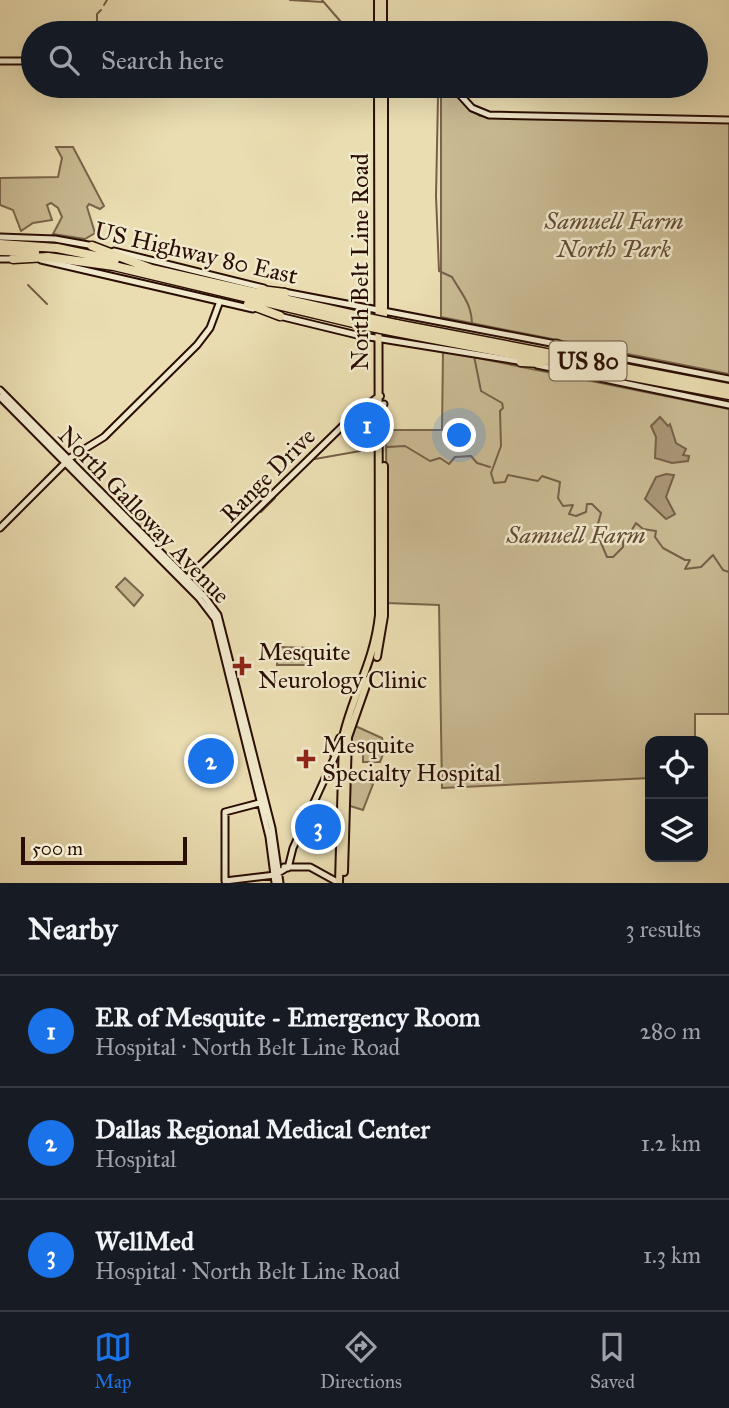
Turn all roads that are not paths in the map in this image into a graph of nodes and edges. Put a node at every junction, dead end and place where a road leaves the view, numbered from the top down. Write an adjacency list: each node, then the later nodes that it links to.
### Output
1 (380, 0): 2 (main road)
2 (381, 21)
3 (0, 61): 4 (main road)
4 (21, 61)
5 (381, 98): 21 (main road, North Belt Line Road)
6 (463, 98): 7 (main road)
7 (729, 120)
8 (0, 237): 10 (main road, US Highway 80 East)
9 (0, 244): 15 (highway, US 80)
10 (92, 246): 15 (highway); 18 (main road, US Highway 80 East)
11 (0, 251): 14 (highway, US 80)
12 (0, 259): 13 (main road, US Highway 80 East)
13 (13, 259): 14 (highway); 19 (main road, US Highway 80 East)
14 (114, 266): 17 (highway, US 80)
15 (152, 269): 16 (highway, US 80)
16 (225, 286): 18 (highway); 23 (highway, US 80)
17 (199, 287): 22 (highway); 23 (highway, US 80)
18 (285, 293): 20 (main road, US Highway 80 East)
19 (220, 301): 22 (main road, US Highway 80 East); 43 (main road)
20 (365, 308): 21 (main road, US Highway 80 East); 24 (main road)
21 (382, 310): 25 (main road, North Belt Line Road); 27 (main road, US Highway 80 East)
22 (280, 316): 24 (main road, US Highway 80 East)
23 (367, 322): 26 (highway, US 80, bridge)
24 (357, 335): 25 (main road, US Highway 80 East)
25 (382, 339): 26 (main road, US Highway 80 East); 30 (main road, North Belt Line Road)
26 (461, 344): 28 (highway, US 80)
27 (556, 345): 32 (main road, US Highway 80 East); 33 (highway)
28 (486, 348): 29 (main road); 31 (highway, US 80); 33 (highway, US 80)
29 (521, 362): 31 (highway); 41 (main road)
30 (382, 374): 37 (main road, North Belt Line Road); 39 (main road, North Belt Line Road)
31 (634, 376): 36 (highway, US 80)
32 (729, 379)
33 (689, 381): 34 (highway, US 80)
34 (729, 388)
35 (0, 390): 42 (main road, North Galloway Avenue)
36 (729, 395)
37 (380, 396): 39 (main road, North Belt Line Road); 40 (main road)
38 (0, 397): 42 (main road, North Galloway Avenue)
39 (382, 404): 40 (main road); 46 (main road, North Belt Line Road)
40 (369, 405): 45 (main road, Range Drive)
41 (729, 405)
42 (44, 439): 43 (main road, North Galloway Avenue)
43 (67, 462): 44 (main road); 45 (main road, North Galloway Avenue)
44 (0, 528)
45 (185, 581): 47 (main road, North Galloway Avenue)
46 (348, 724): 48 (main road); 49 (main road)
47 (246, 732): 50 (main road, North Galloway Avenue); 51 (main road, North Galloway Avenue)
48 (344, 752): 49 (main road); 59 (main road)
49 (334, 754): 57 (main road)
50 (256, 785): 51 (main road); 52 (main road, North Galloway Avenue)
51 (262, 790): 52 (main road, North Galloway Avenue)
52 (263, 802): 53 (main road, North Galloway Avenue); 54 (main road, North Galloway Avenue); 58 (main road)
53 (264, 819): 54 (main road); 55 (main road, North Galloway Avenue)
54 (272, 828): 55 (main road, North Galloway Avenue)
55 (272, 843): 56 (main road, North Galloway Avenue); 58 (main road, North Galloway Avenue)
56 (278, 861): 57 (main road); 58 (main road, North Galloway Avenue)
57 (288, 867): 58 (main road); 59 (main road)
58 (278, 878)
59 (340, 883)

